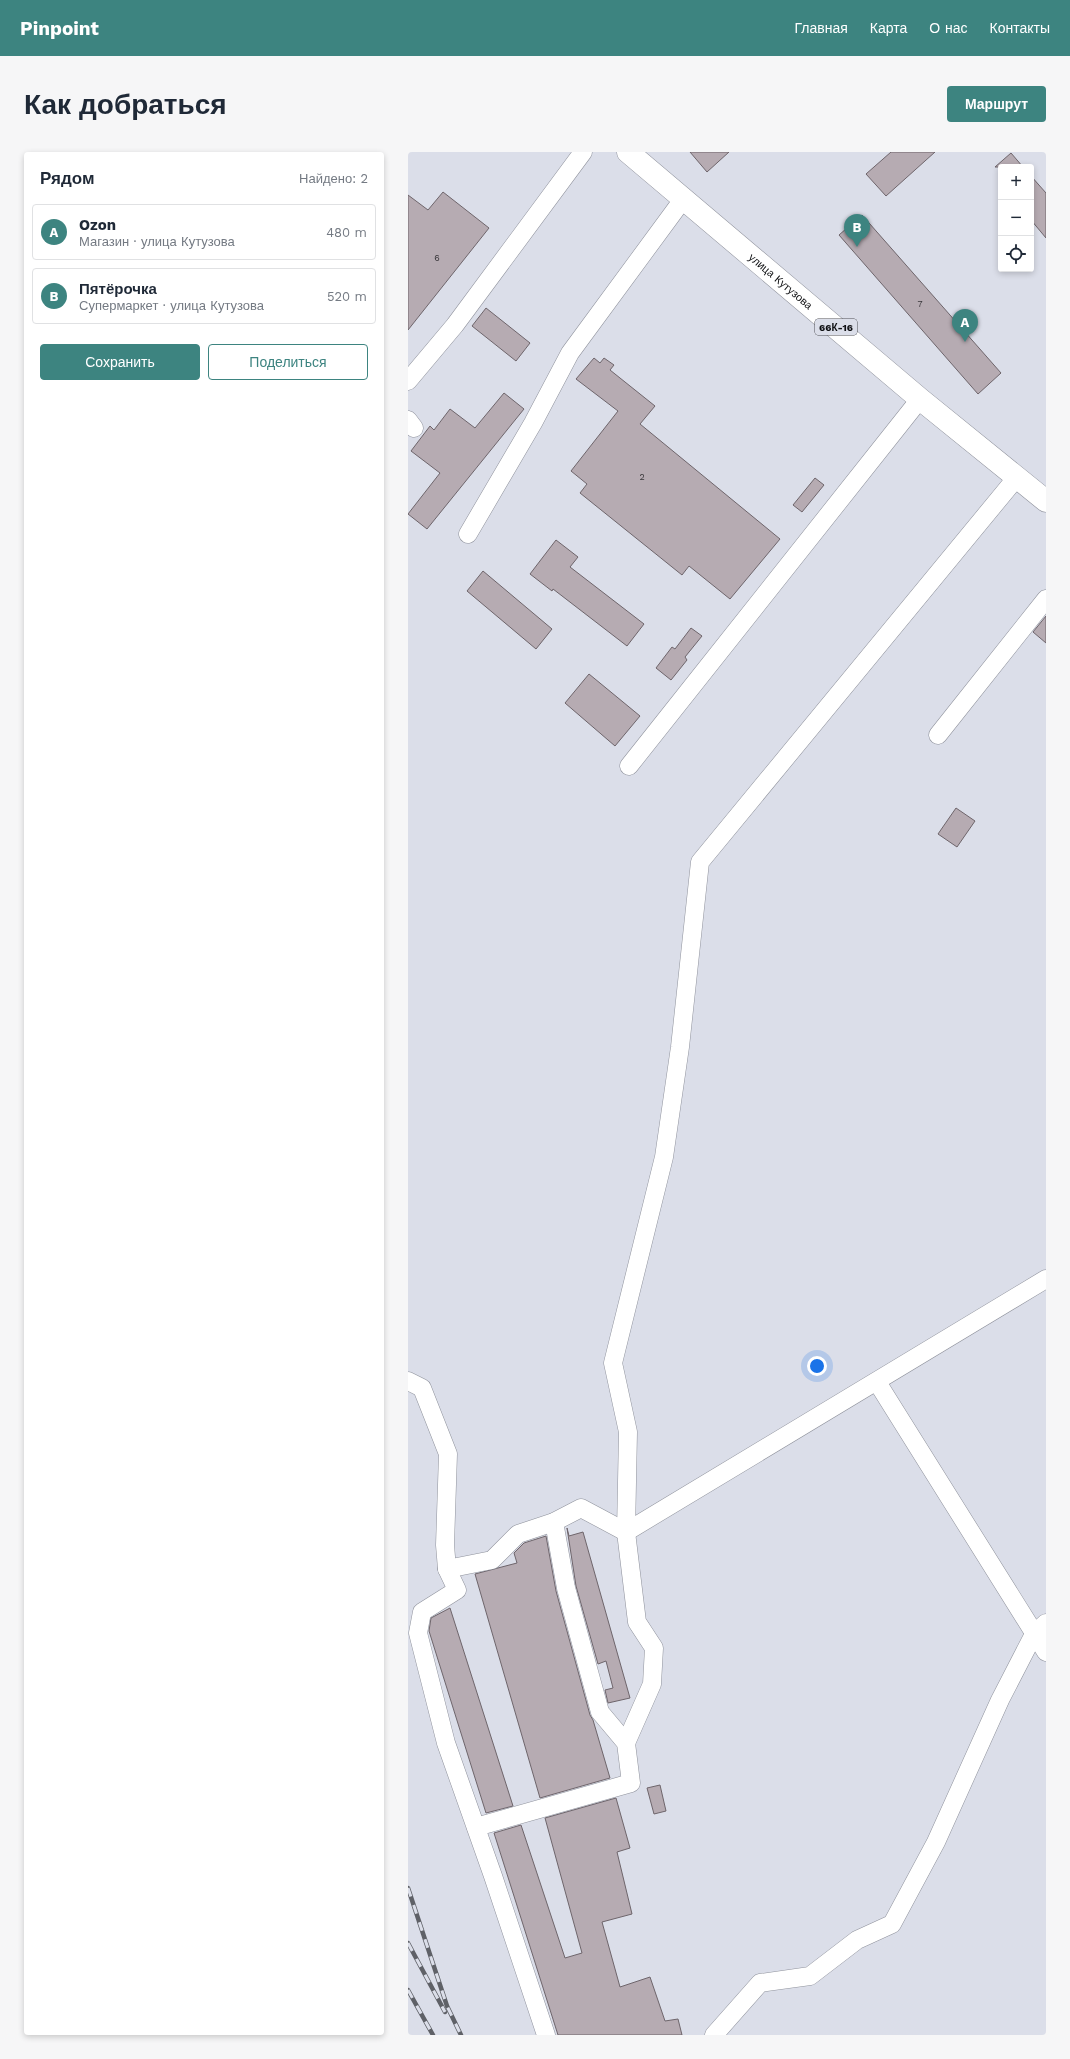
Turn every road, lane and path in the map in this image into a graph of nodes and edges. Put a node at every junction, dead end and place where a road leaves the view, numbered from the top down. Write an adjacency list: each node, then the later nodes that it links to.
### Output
1 (583, 152): 4 (lane)
2 (628, 152): 3 (main road, улица Кутузова / 66К-16)
3 (684, 198): 5 (main road, улица Кутузова / 66К-16); 8 (lane)
4 (408, 381)
5 (920, 398): 6 (main road, улица Кутузова / 66К-16); 11 (lane)
6 (1017, 477): 7 (main road, улица Кутузова / 66К-16); 16 (lane)
7 (1046, 501)
8 (468, 534)
9 (1046, 600): 10 (lane)
10 (938, 735)
11 (629, 766)
12 (1046, 1279): 14 (lane)
13 (408, 1381): 17 (lane)
14 (876, 1382): 16 (lane); 18 (lane)
15 (554, 1522): 16 (lane); 17 (lane); 20 (lane)
16 (626, 1532): 20 (lane)
17 (447, 1569): 21 (lane)
18 (1040, 1628): 19 (lane); 23 (lane)
19 (1046, 1652)
20 (626, 1743): 21 (lane)
21 (476, 1827): 22 (lane)
22 (546, 2035)
23 (714, 2035)

